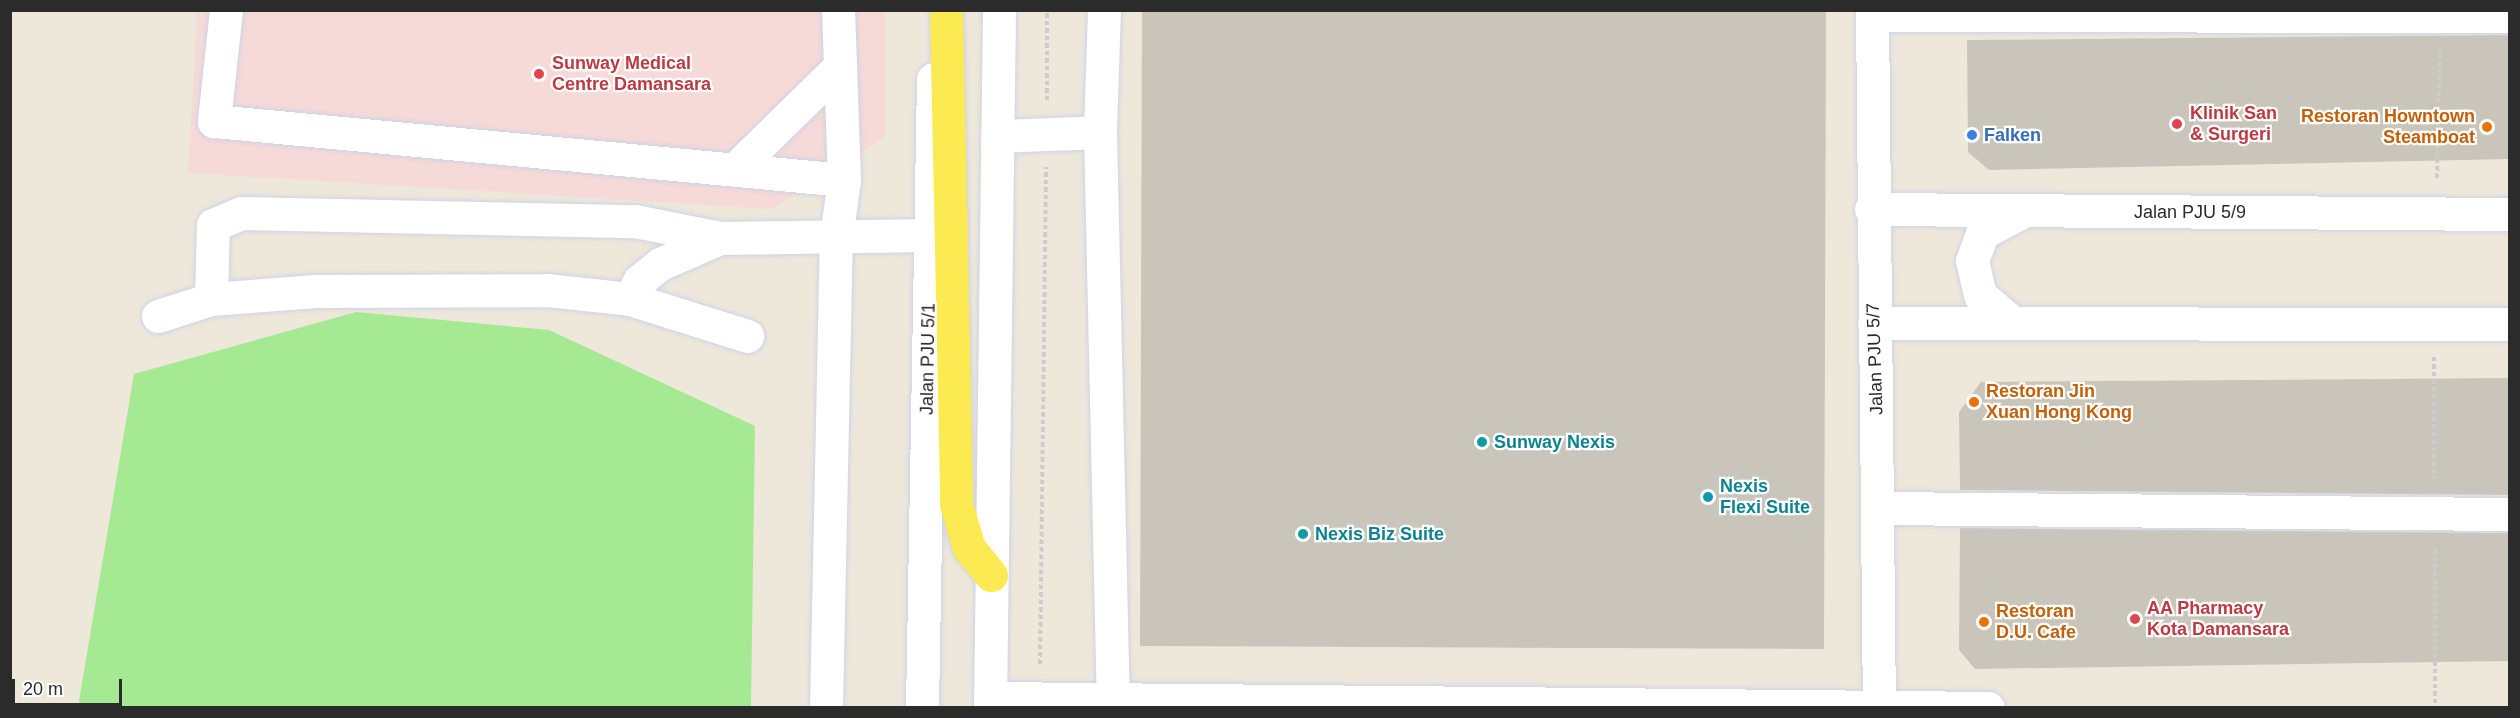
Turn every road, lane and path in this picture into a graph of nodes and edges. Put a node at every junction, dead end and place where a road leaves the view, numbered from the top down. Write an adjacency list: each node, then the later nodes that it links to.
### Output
1 (226, 10): 15 (street)
2 (838, 10): 11 (street)
3 (934, 10): 21 (street, Jalan PJU 5/1)
4 (946, 10): 33 (main road)
5 (999, 10): 14 (street)
6 (1047, 10): 13 (path)
7 (1104, 10): 12 (street)
8 (1872, 13): 9 (street); 17 (street, Jalan PJU 5/7)
9 (2440, 16): 10 (street); 19 (path)
10 (2510, 16)
11 (840, 66): 15 (street); 16 (street)
12 (1100, 132): 13 (street); 36 (street)
13 (1046, 134): 14 (street); 34 (path)
14 (997, 136): 33 (street)
15 (735, 170): 16 (street)
16 (844, 180): 22 (street)
17 (1871, 209): 18 (street, Jalan PJU 5/9); 27 (street, Jalan PJU 5/7)
18 (2022, 212): 19 (street, Jalan PJU 5/9); 28 (street)
19 (2437, 213): 20 (street, Jalan PJU 5/9)
20 (2510, 214)
21 (930, 235): 22 (street); 42 (street, Jalan PJU 5/1)
22 (836, 237): 23 (street); 41 (street)
23 (720, 238): 24 (street); 25 (street)
24 (630, 298): 25 (street); 30 (street)
25 (211, 299): 26 (street)
26 (158, 316)
27 (1874, 323): 28 (street); 31 (street, Jalan PJU 5/7)
28 (2013, 323): 29 (street)
29 (2510, 324)
30 (747, 336)
31 (1880, 508): 32 (street); 40 (street, Jalan PJU 5/7)
32 (2510, 513)
33 (991, 575): 35 (street)
34 (1033, 700): 35 (street); 36 (street)
35 (990, 703)
36 (1113, 704): 37 (street)
37 (1311, 705): 38 (street)
38 (1490, 705): 39 (street)
39 (1689, 706): 40 (street)
40 (1879, 707): 43 (street)
41 (826, 708)
42 (922, 708)
43 (1988, 708)

